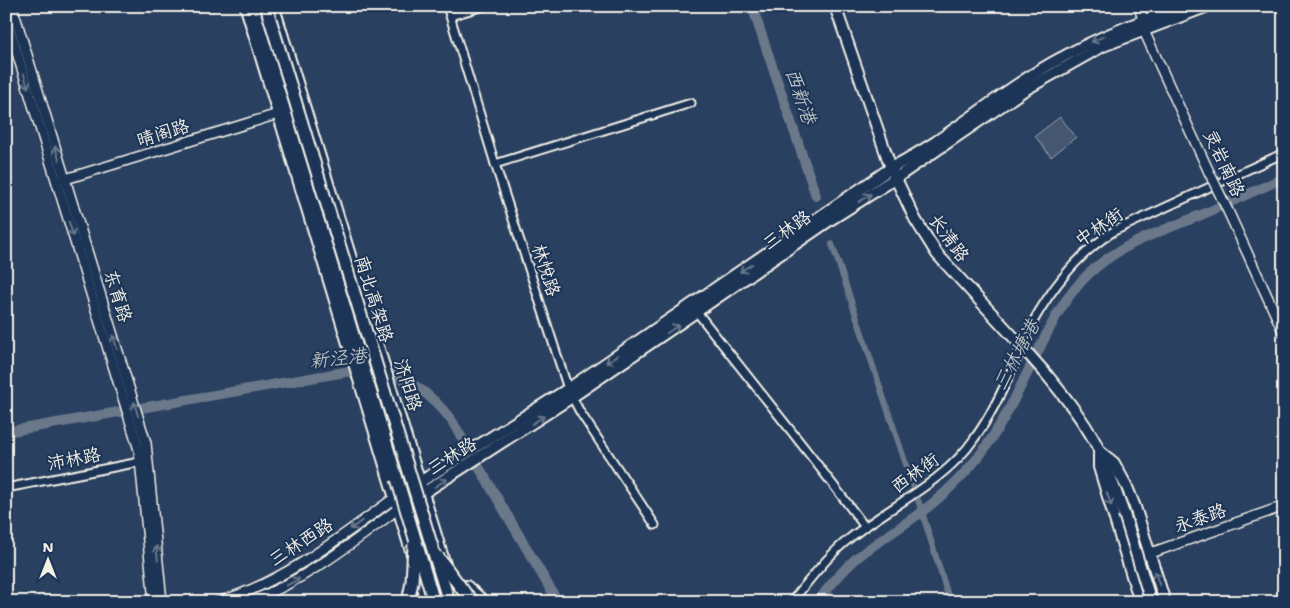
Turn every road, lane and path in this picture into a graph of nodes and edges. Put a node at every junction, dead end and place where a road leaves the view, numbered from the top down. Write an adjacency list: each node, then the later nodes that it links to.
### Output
1 (12, 6): 20 (street, 东育路, one-way to 1)
2 (246, 6): 16 (main road)
3 (253, 6): 35 (main road, 南北高架路, bridge)
4 (266, 6): 36 (main road, 南北高架路, bridge)
5 (273, 6): 29 (main road, 济阳路)
6 (447, 6): 12 (street, 林悦路)
7 (484, 6): 12 (street)
8 (835, 6): 19 (main road, 长清路)
9 (1138, 6): 14 (street, 灵岩南路)
10 (1183, 6): 14 (main road, 三林路)
11 (1208, 6): 14 (main road, 三林路)
12 (450, 16): 18 (street, 林悦路)
13 (6, 17): 20 (street, 东育路, one-way to 20)
14 (1144, 25): 19 (main road, 三林路); 23 (street, 灵岩南路, bridge)
15 (691, 103): 18 (street)
16 (278, 114): 20 (street, 晴阁路); 30 (main road)
17 (1284, 152): 24 (street, 中林街)
18 (495, 164): 25 (street, 林悦路)
19 (894, 173): 21 (main road, 三林路); 24 (main road, 长清路)
20 (61, 181): 27 (street, 东育路)
21 (816, 225): 22 (main road, 三林路); 25 (main road, 三林路, one-way to 25)
22 (697, 312): 25 (main road, 三林路, one-way to 22); 34 (street)
23 (1284, 333)
24 (1020, 341): 26 (main road, 长清路, bridge); 34 (street, 西林街)
25 (570, 393): 29 (main road, 三林路); 29 (main road, 三林路, one-way to 25); 33 (street, 林悦路)
26 (1099, 452): 37 (main road, 长清路); 38 (main road, 长清路, one-way to 38); 53 (main road, 长清路, bridge)
27 (144, 461): 28 (street, 沛林路); 40 (street, 东育路); 41 (street, 东育路, one-way to 27)
28 (6, 488)
29 (421, 488): 30 (main road, 三林路); 32 (main road, 三林路); 48 (main road, 济阳路)
30 (396, 496): 32 (main road); 42 (street, 三林西路, one-way to 42)
31 (1284, 506): 37 (street, 永泰路)
32 (399, 508): 43 (street, 三林西路, one-way to 32); 45 (main road)
33 (655, 526)
34 (865, 527): 51 (street, 西林街)
35 (414, 535): 44 (main road, bridge); 46 (main road, 南北高架路, bridge)
36 (430, 542): 39 (main road, bridge); 47 (main road, 南北高架路, bridge)
37 (1149, 554): 38 (street, 永泰路); 54 (main road, 长清路, one-way to 37)
38 (1128, 561): 52 (main road, 长清路)
39 (448, 570): 49 (main road, bridge); 50 (highway, bridge)
40 (154, 602)
41 (162, 602)
42 (218, 602)
43 (249, 602)
44 (408, 602)
45 (427, 602)
46 (434, 602)
47 (449, 602)
48 (456, 602)
49 (474, 602)
50 (483, 602)
51 (790, 602)
52 (1140, 602)
53 (1151, 602)
54 (1165, 602)

